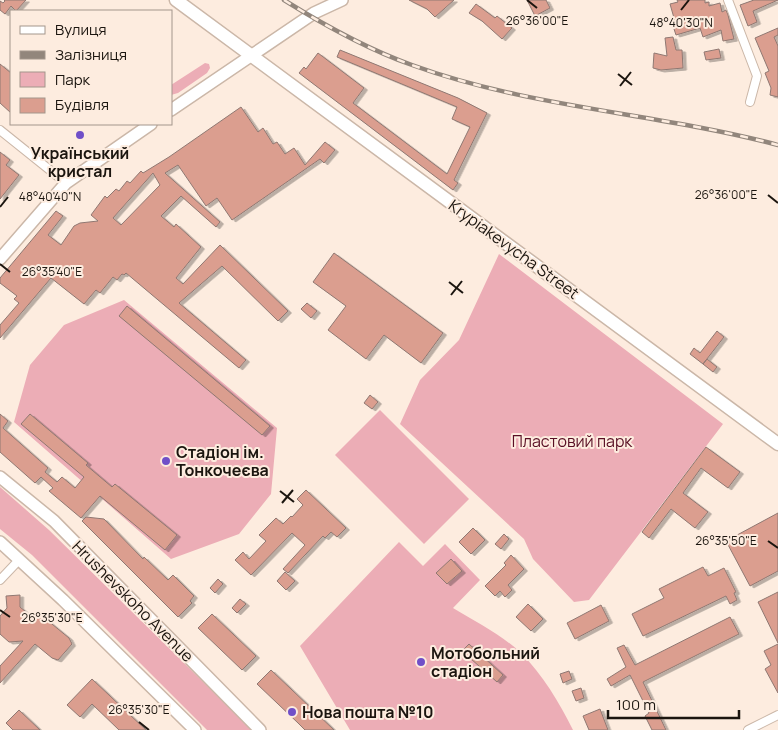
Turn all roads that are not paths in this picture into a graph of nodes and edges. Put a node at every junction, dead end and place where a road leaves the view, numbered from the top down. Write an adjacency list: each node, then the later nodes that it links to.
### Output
1 (176, 0): 4 (main road, Krypiakevycha Street)
2 (342, 0): 4 (main road)
3 (728, 0): 5 (street)
4 (250, 55): 6 (main road); 11 (main road, Krypiakevycha Street)
5 (750, 102)
6 (172, 109)
7 (150, 125): 9 (main road)
8 (0, 130): 9 (street)
9 (66, 183): 10 (main road)
10 (0, 259)
11 (778, 444)
12 (0, 476): 18 (main road, Hrushevskoho Avenue)
13 (0, 542): 14 (main road)
14 (20, 560): 15 (street); 17 (main road)
15 (0, 580)
16 (778, 715): 19 (street)
17 (195, 730)
18 (260, 730)
19 (748, 730)

